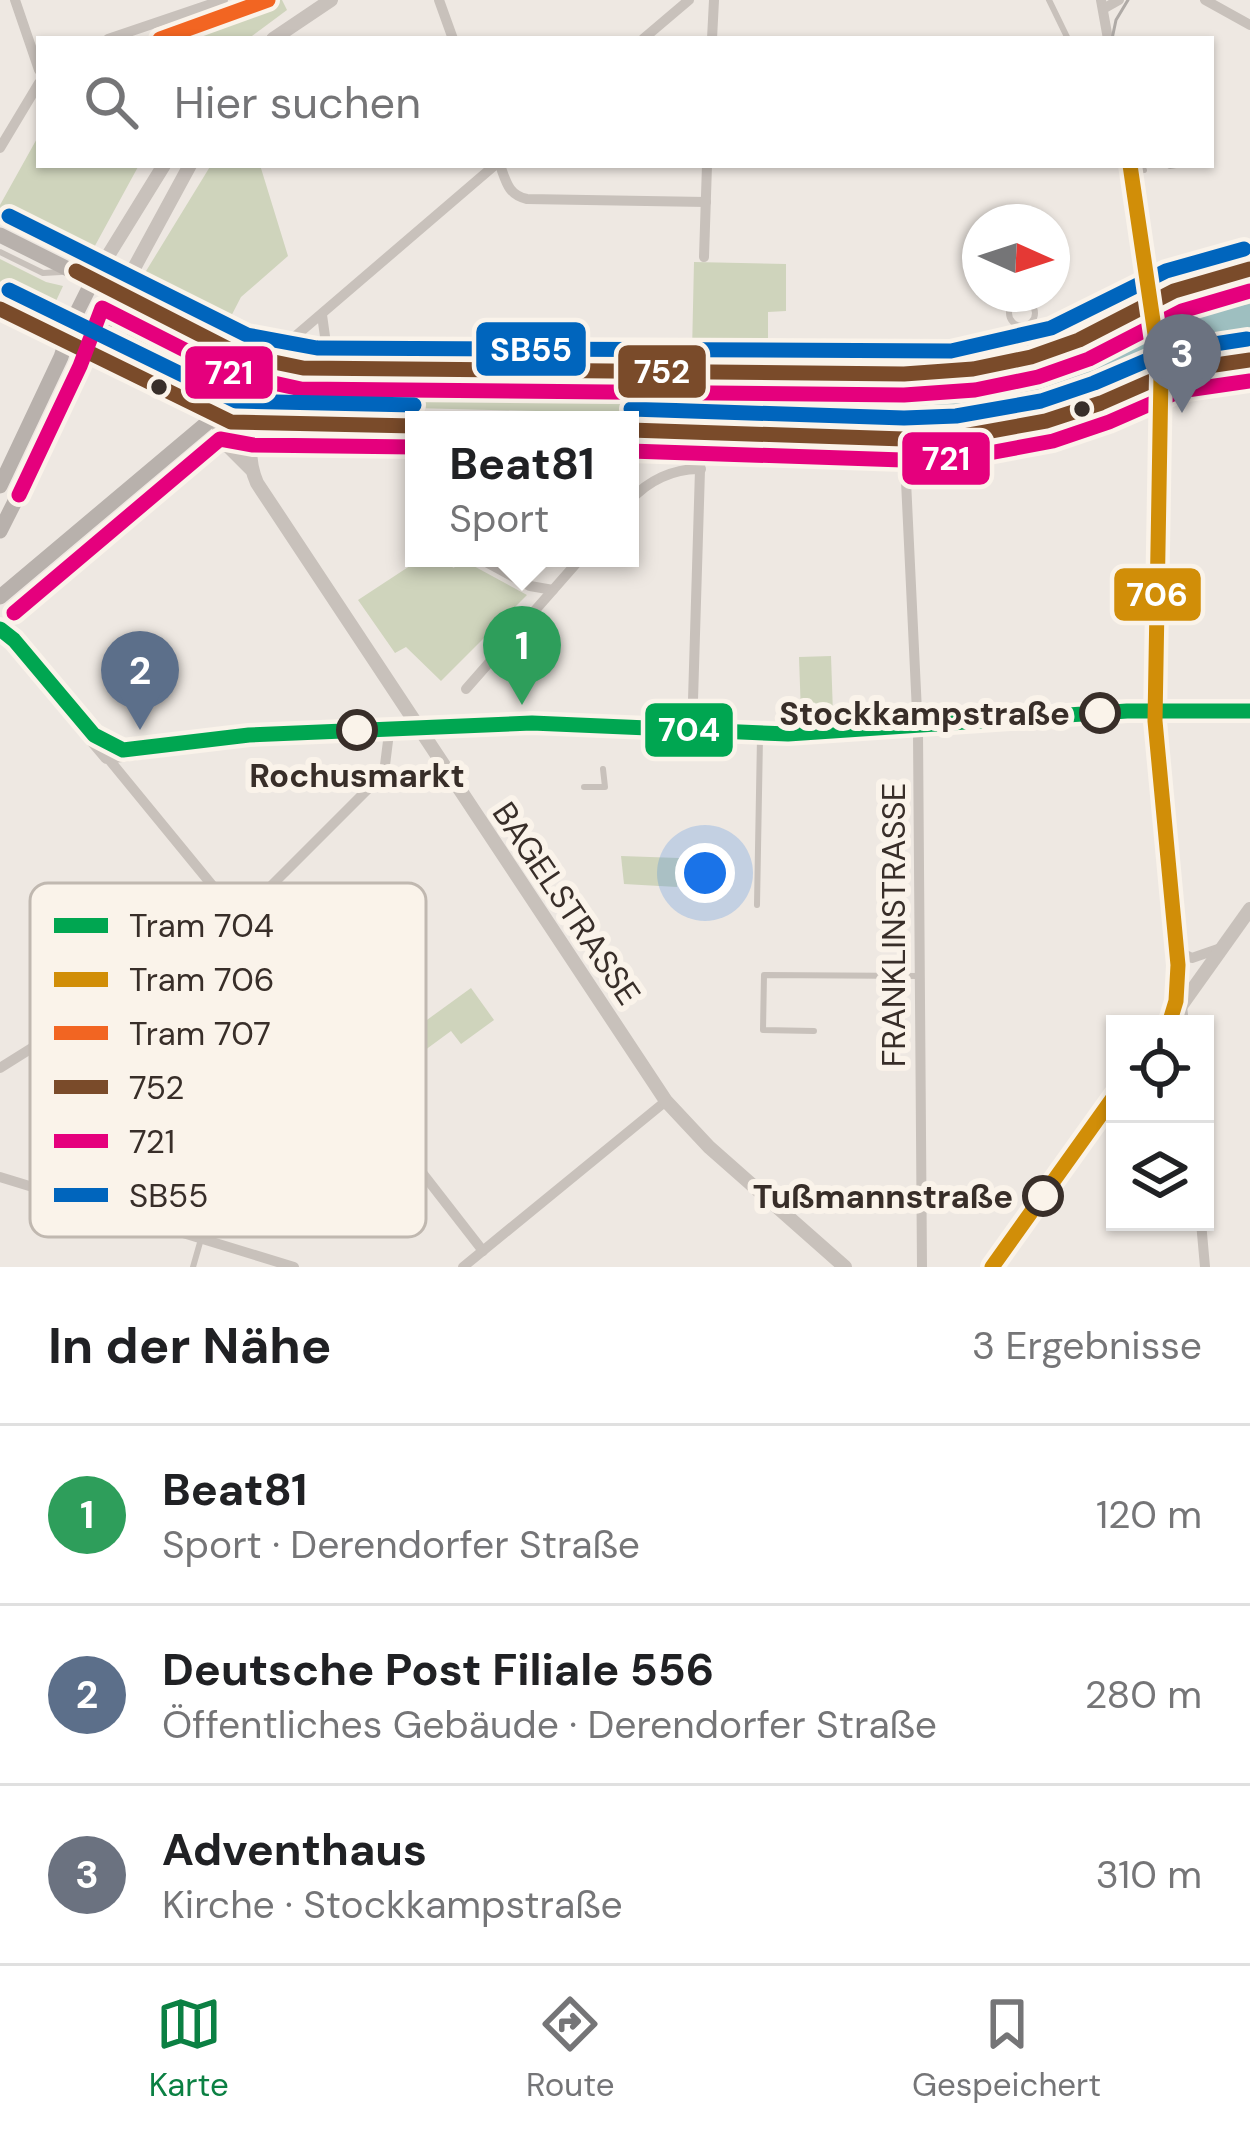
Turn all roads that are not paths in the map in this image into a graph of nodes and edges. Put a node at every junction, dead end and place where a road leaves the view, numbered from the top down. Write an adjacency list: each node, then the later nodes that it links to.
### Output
1 (15, 0): 22 (street)
2 (223, 0): 11 (street)
3 (331, 0): 12 (street)
4 (439, 0): 17 (street)
5 (688, 0): 18 (street)
6 (714, 0): 19 (street)
7 (1049, 0): 20 (lane)
8 (1119, 0): 10 (street)
9 (1205, 0): 13 (street)
10 (1102, 5): 21 (street)
11 (190, 6): 14 (street)
12 (303, 21): 15 (street); 16 (street)
13 (1250, 26)
14 (115, 36)
15 (276, 36)
16 (296, 36)
17 (452, 36)
18 (646, 36)
19 (712, 36)
20 (1067, 36)
21 (1107, 36)
22 (36, 61)
23 (36, 88): 24 (street)
24 (0, 148)
25 (162, 168): 38 (street)
26 (188, 168): 39 (street)
27 (494, 168): 42 (street)
28 (499, 168): 32 (street)
29 (707, 168): 32 (street)
30 (1128, 168): 31 (lane); 40 (street)
31 (1144, 170)
32 (706, 202): 35 (street)
33 (0, 235): 37 (main road)
34 (0, 253): 37 (lane)
35 (704, 257)
36 (1250, 268): 40 (main road)
37 (76, 271): 38 (main road)
38 (93, 280): 39 (main road); 44 (main road)
39 (120, 294): 45 (main road); 46 (main road)
40 (1149, 303): 47 (main road); 52 (street)
41 (0, 309): 44 (main road)
42 (322, 315): 49 (street); 50 (street)
43 (1026, 326): 43 (lane); 47 (lane)
44 (65, 343): 45 (main road); 62 (main road)
45 (91, 355): 54 (main road); 64 (main road)
46 (240, 355): 49 (main road); 53 (street)
47 (1031, 357): 51 (main road)
48 (1250, 361): 52 (main road)
49 (273, 363): 50 (main road); 53 (street)
50 (339, 369): 51 (main road)
51 (703, 371): 58 (street)
52 (1158, 376): 59 (main road); 71 (street)
53 (260, 389): 55 (street)
54 (214, 417): 55 (main road); 60 (street, BAGELSTRASSE); 68 (main road)
55 (253, 424): 56 (main road); 60 (street)
56 (405, 426)
57 (639, 430): 58 (main road)
58 (702, 433): 59 (main road); 61 (street)
59 (904, 440): 73 (street, FRANKLINSTRASSE)
60 (251, 469): 74 (street, BAGELSTRASSE)
61 (701, 469): 63 (street); 76 (street)
62 (0, 486)
63 (639, 491)
64 (0, 531)
65 (495, 567): 67 (street)
66 (573, 567): 67 (street)
67 (553, 590): 70 (street)
68 (0, 597)
69 (0, 630): 78 (street)
70 (466, 689)
71 (1151, 713): 72 (street); 73 (street); 85 (street)
72 (1250, 714)
73 (918, 730): 77 (street); 87 (street, FRANKLINSTRASSE)
74 (421, 732): 75 (street); 76 (street); 94 (street, BAGELSTRASSE)
75 (389, 733): 78 (street); 82 (street)
76 (692, 733): 77 (street)
77 (760, 737): 83 (lane)
78 (106, 757): 81 (street)
79 (603, 769): 80 (lane)
80 (584, 787)
81 (209, 883)
82 (275, 883)
83 (757, 905)
84 (1250, 909): 86 (street)
85 (1174, 948): 86 (street); 88 (street)
86 (1221, 948): 88 (street)
87 (920, 976): 91 (lane); 108 (street, FRANKLINSTRASSE)
88 (1181, 1006): 89 (street); 90 (street)
89 (1174, 1015)
90 (1182, 1015)
91 (814, 1031)
92 (30, 1050): 93 (street)
93 (0, 1068)
94 (666, 1102): 102 (street); 107 (street, BAGELSTRASSE)
95 (1106, 1112): 103 (street)
96 (426, 1173): 102 (street)
97 (0, 1178): 98 (street)
98 (30, 1187)
99 (1202, 1231): 109 (street)
100 (194, 1237): 101 (street)
101 (201, 1239): 104 (lane); 105 (street)
102 (483, 1251): 106 (street)
103 (997, 1266)
104 (193, 1267)
105 (294, 1267)
106 (463, 1267)
107 (845, 1267)
108 (922, 1267)
109 (1205, 1267)

